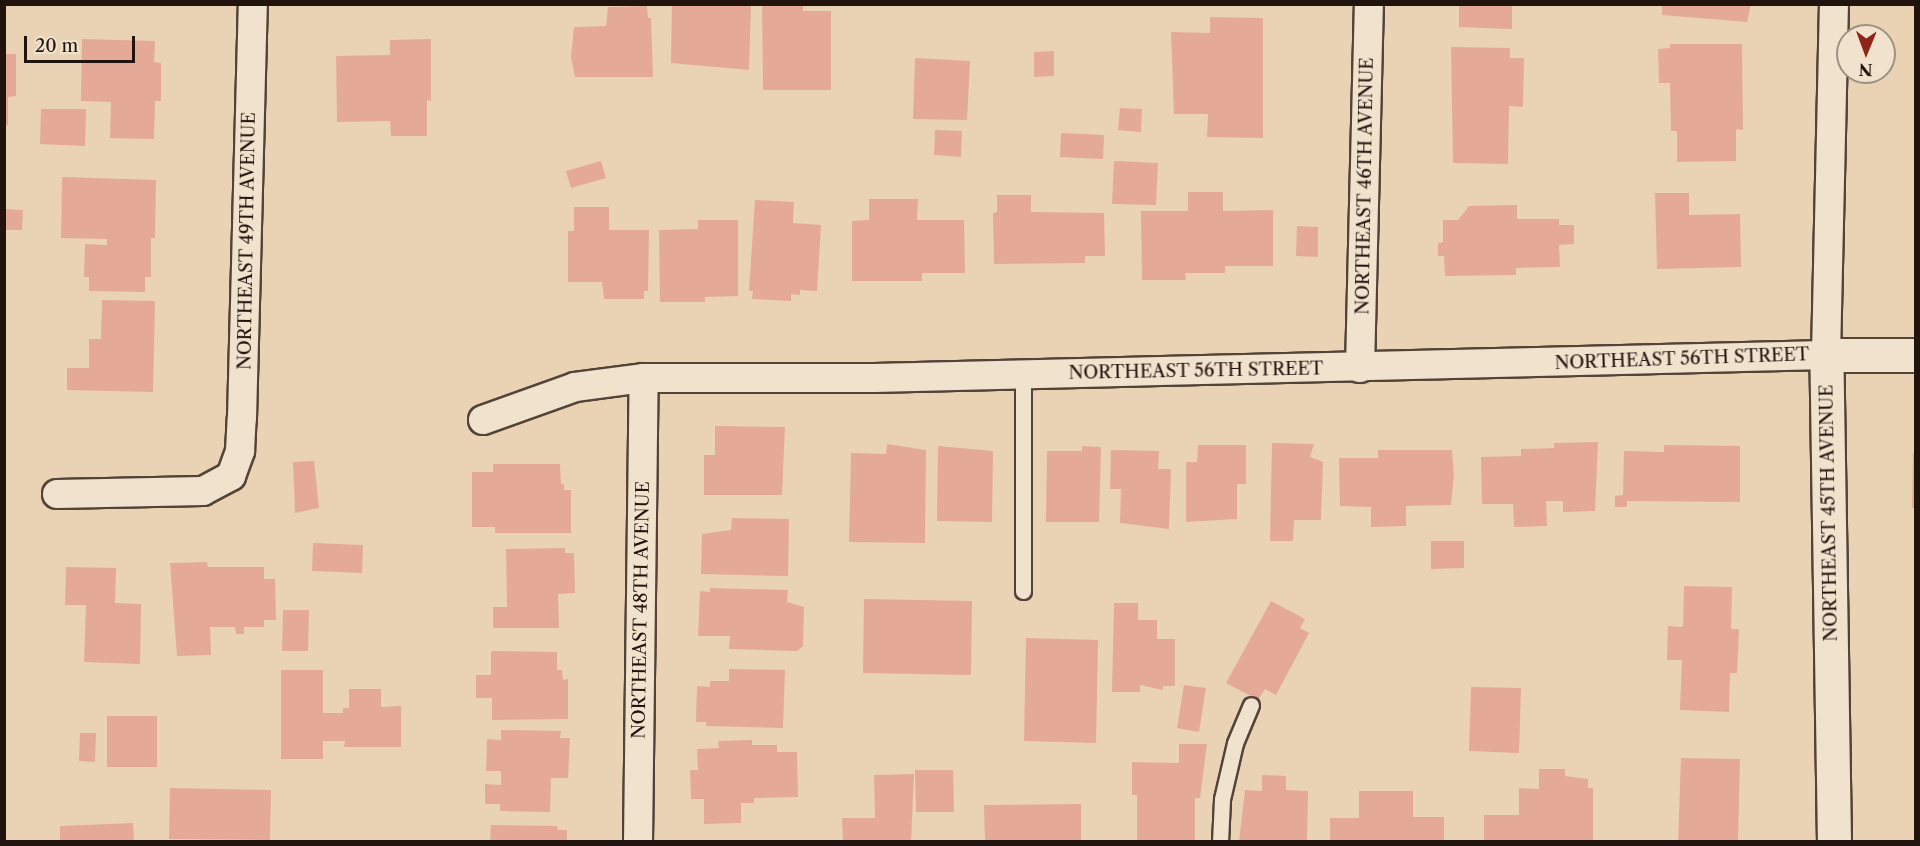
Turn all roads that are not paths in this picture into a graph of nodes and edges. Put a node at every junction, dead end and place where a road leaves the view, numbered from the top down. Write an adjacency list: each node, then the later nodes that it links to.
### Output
1 (253, 4): 10 (street, NORTHEAST 49TH AVENUE)
2 (1370, 4): 6 (street, NORTHEAST 46TH AVENUE)
3 (1834, 4): 4 (street, NORTHEAST 45TH AVENUE)
4 (1826, 355): 5 (street, NORTHEAST 56TH STREET); 6 (street, NORTHEAST 56TH STREET); 15 (street, NORTHEAST 45TH AVENUE)
5 (1916, 355)
6 (1360, 368): 7 (street, NORTHEAST 56TH STREET)
7 (1023, 375): 8 (street, NORTHEAST 56TH STREET); 11 (lane)
8 (644, 378): 9 (street, NORTHEAST 56TH STREET); 13 (street, NORTHEAST 48TH AVENUE)
9 (483, 420)
10 (57, 494)
11 (1023, 591)
12 (1251, 705): 14 (lane)
13 (638, 842)
14 (1220, 842)
15 (1833, 842)

